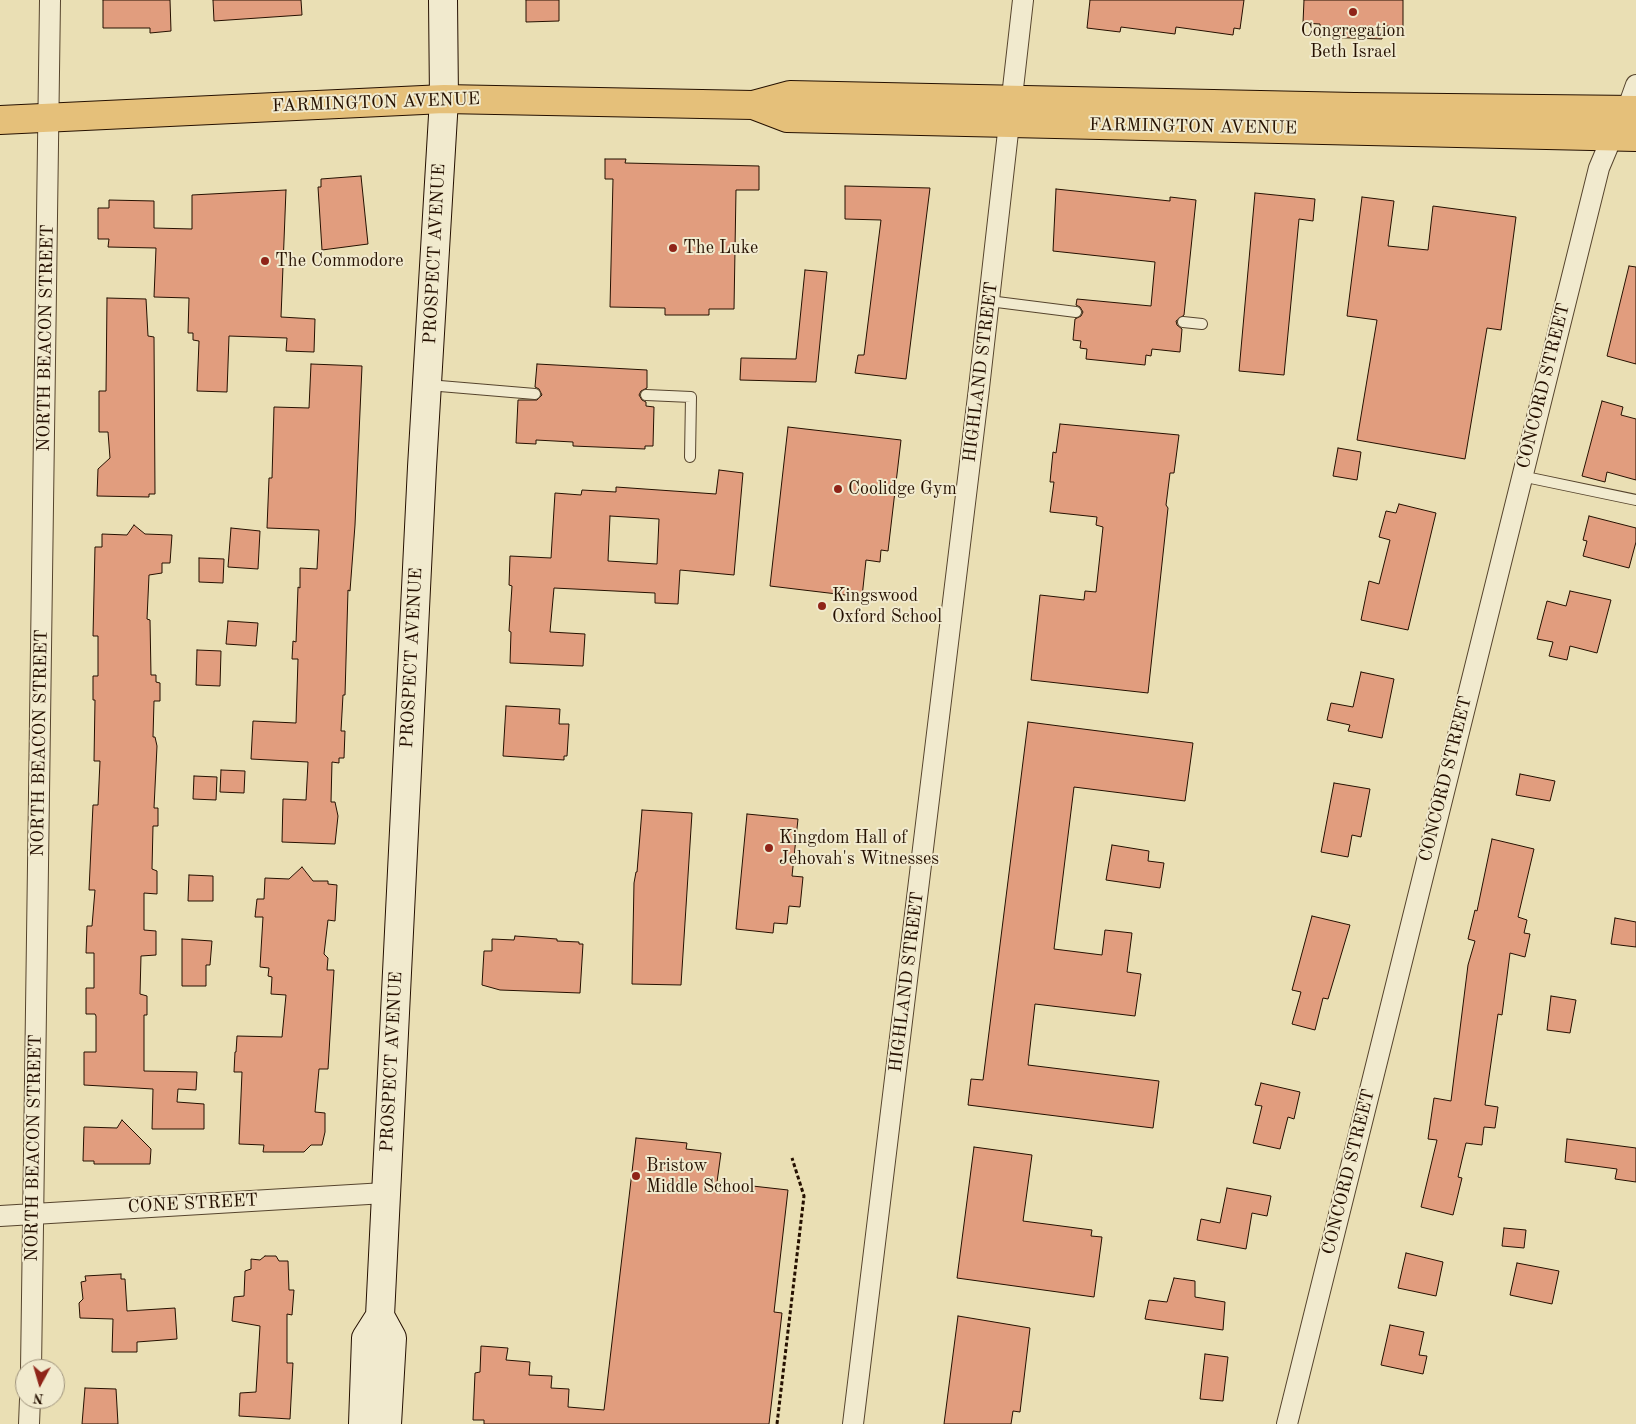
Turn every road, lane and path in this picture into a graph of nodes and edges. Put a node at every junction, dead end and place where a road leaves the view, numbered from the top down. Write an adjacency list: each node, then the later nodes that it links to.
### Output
1 (50, 0): 8 (street, NORTH BEACON STREET)
2 (443, 0): 5 (main road, PROSPECT AVENUE)
3 (1023, 0): 7 (street, HIGHLAND STREET)
4 (1636, 85): 6 (street, CONCORD STREET)
5 (444, 98): 7 (main road, FARMINGTON AVENUE); 8 (main road, FARMINGTON AVENUE); 15 (main road, PROSPECT AVENUE)
6 (1632, 110): 7 (main road, FARMINGTON AVENUE); 10 (street, CONCORD STREET)
7 (1011, 112): 10 (main road, FARMINGTON AVENUE); 11 (street, HIGHLAND STREET)
8 (49, 117): 9 (main road, FARMINGTON AVENUE); 23 (street, NORTH BEACON STREET)
9 (0, 120)
10 (1624, 137): 19 (street, CONCORD STREET)
11 (989, 301): 12 (lane); 32 (street, HIGHLAND STREET)
12 (1076, 312)
13 (1183, 322): 14 (lane)
14 (1202, 324)
15 (427, 385): 16 (lane); 22 (main road, PROSPECT AVENUE)
16 (535, 394)
17 (646, 395): 18 (lane)
18 (690, 457)
19 (1521, 476): 20 (lane); 33 (street, CONCORD STREET)
20 (1636, 500)
21 (792, 1158): 31 (path)
22 (385, 1193): 23 (street, CONE STREET); 25 (main road, PROSPECT AVENUE)
23 (34, 1214): 24 (street, CONE STREET); 26 (street, NORTH BEACON STREET)
24 (0, 1216)
25 (380, 1316): 29 (main road); 30 (main road)
26 (31, 1359)
27 (30, 1409): 28 (street)
28 (30, 1424)
29 (363, 1424)
30 (387, 1424)
31 (777, 1424)
32 (853, 1424)
33 (1287, 1424)

